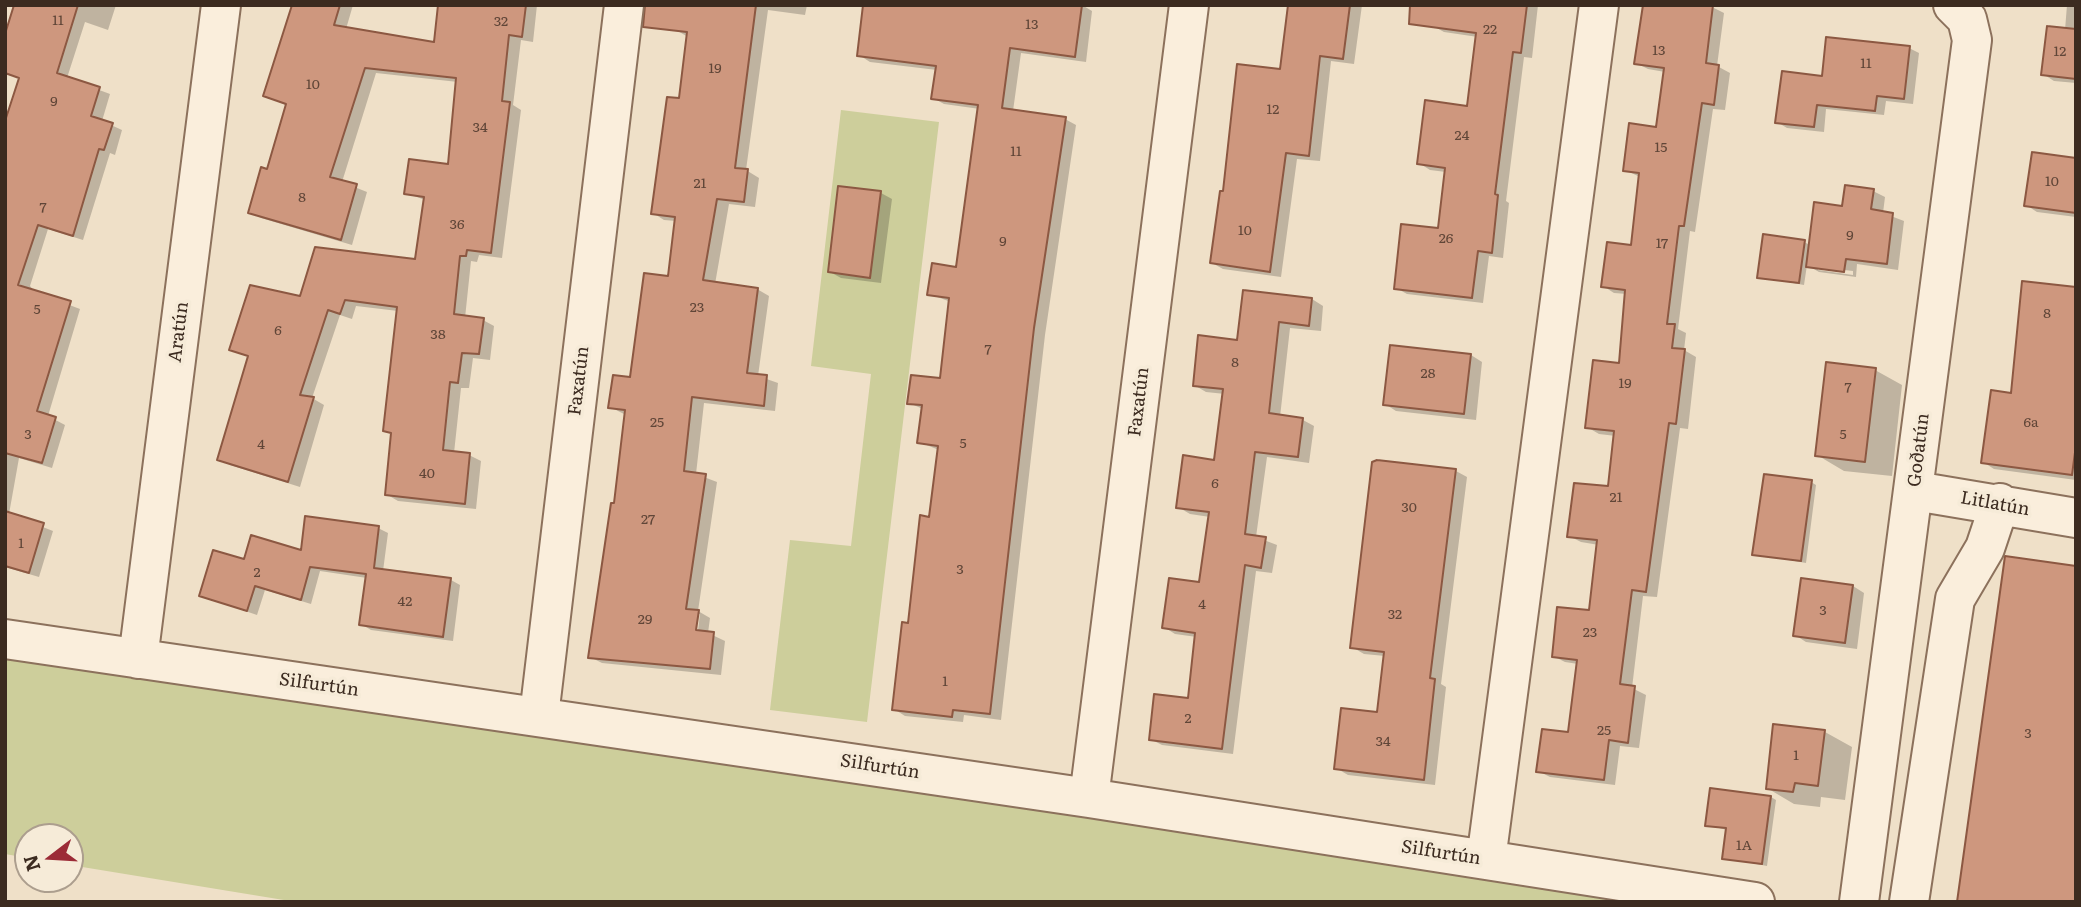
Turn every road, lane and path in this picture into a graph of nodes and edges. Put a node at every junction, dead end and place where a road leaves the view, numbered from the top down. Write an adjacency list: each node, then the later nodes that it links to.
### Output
1 (221, 5): 10 (street, Aratún)
2 (624, 5): 11 (street, Faxatún)
3 (1189, 5): 12 (street, Faxatún)
4 (1599, 5): 13 (street)
5 (1953, 5): 6 (street, Goðatún)
6 (1914, 491): 7 (street, Litlatún); 15 (street, Goðatún)
7 (2000, 503): 8 (street, Litlatún); 16 (street)
8 (2076, 518)
9 (5, 639): 10 (street, Silfurtún)
10 (138, 659): 11 (street, Silfurtún)
11 (539, 716): 12 (street, Silfurtún)
12 (1089, 798): 13 (street, Silfurtún)
13 (1486, 860): 14 (street, Silfurtún)
14 (1755, 902)
15 (1860, 902)
16 (1909, 902)

